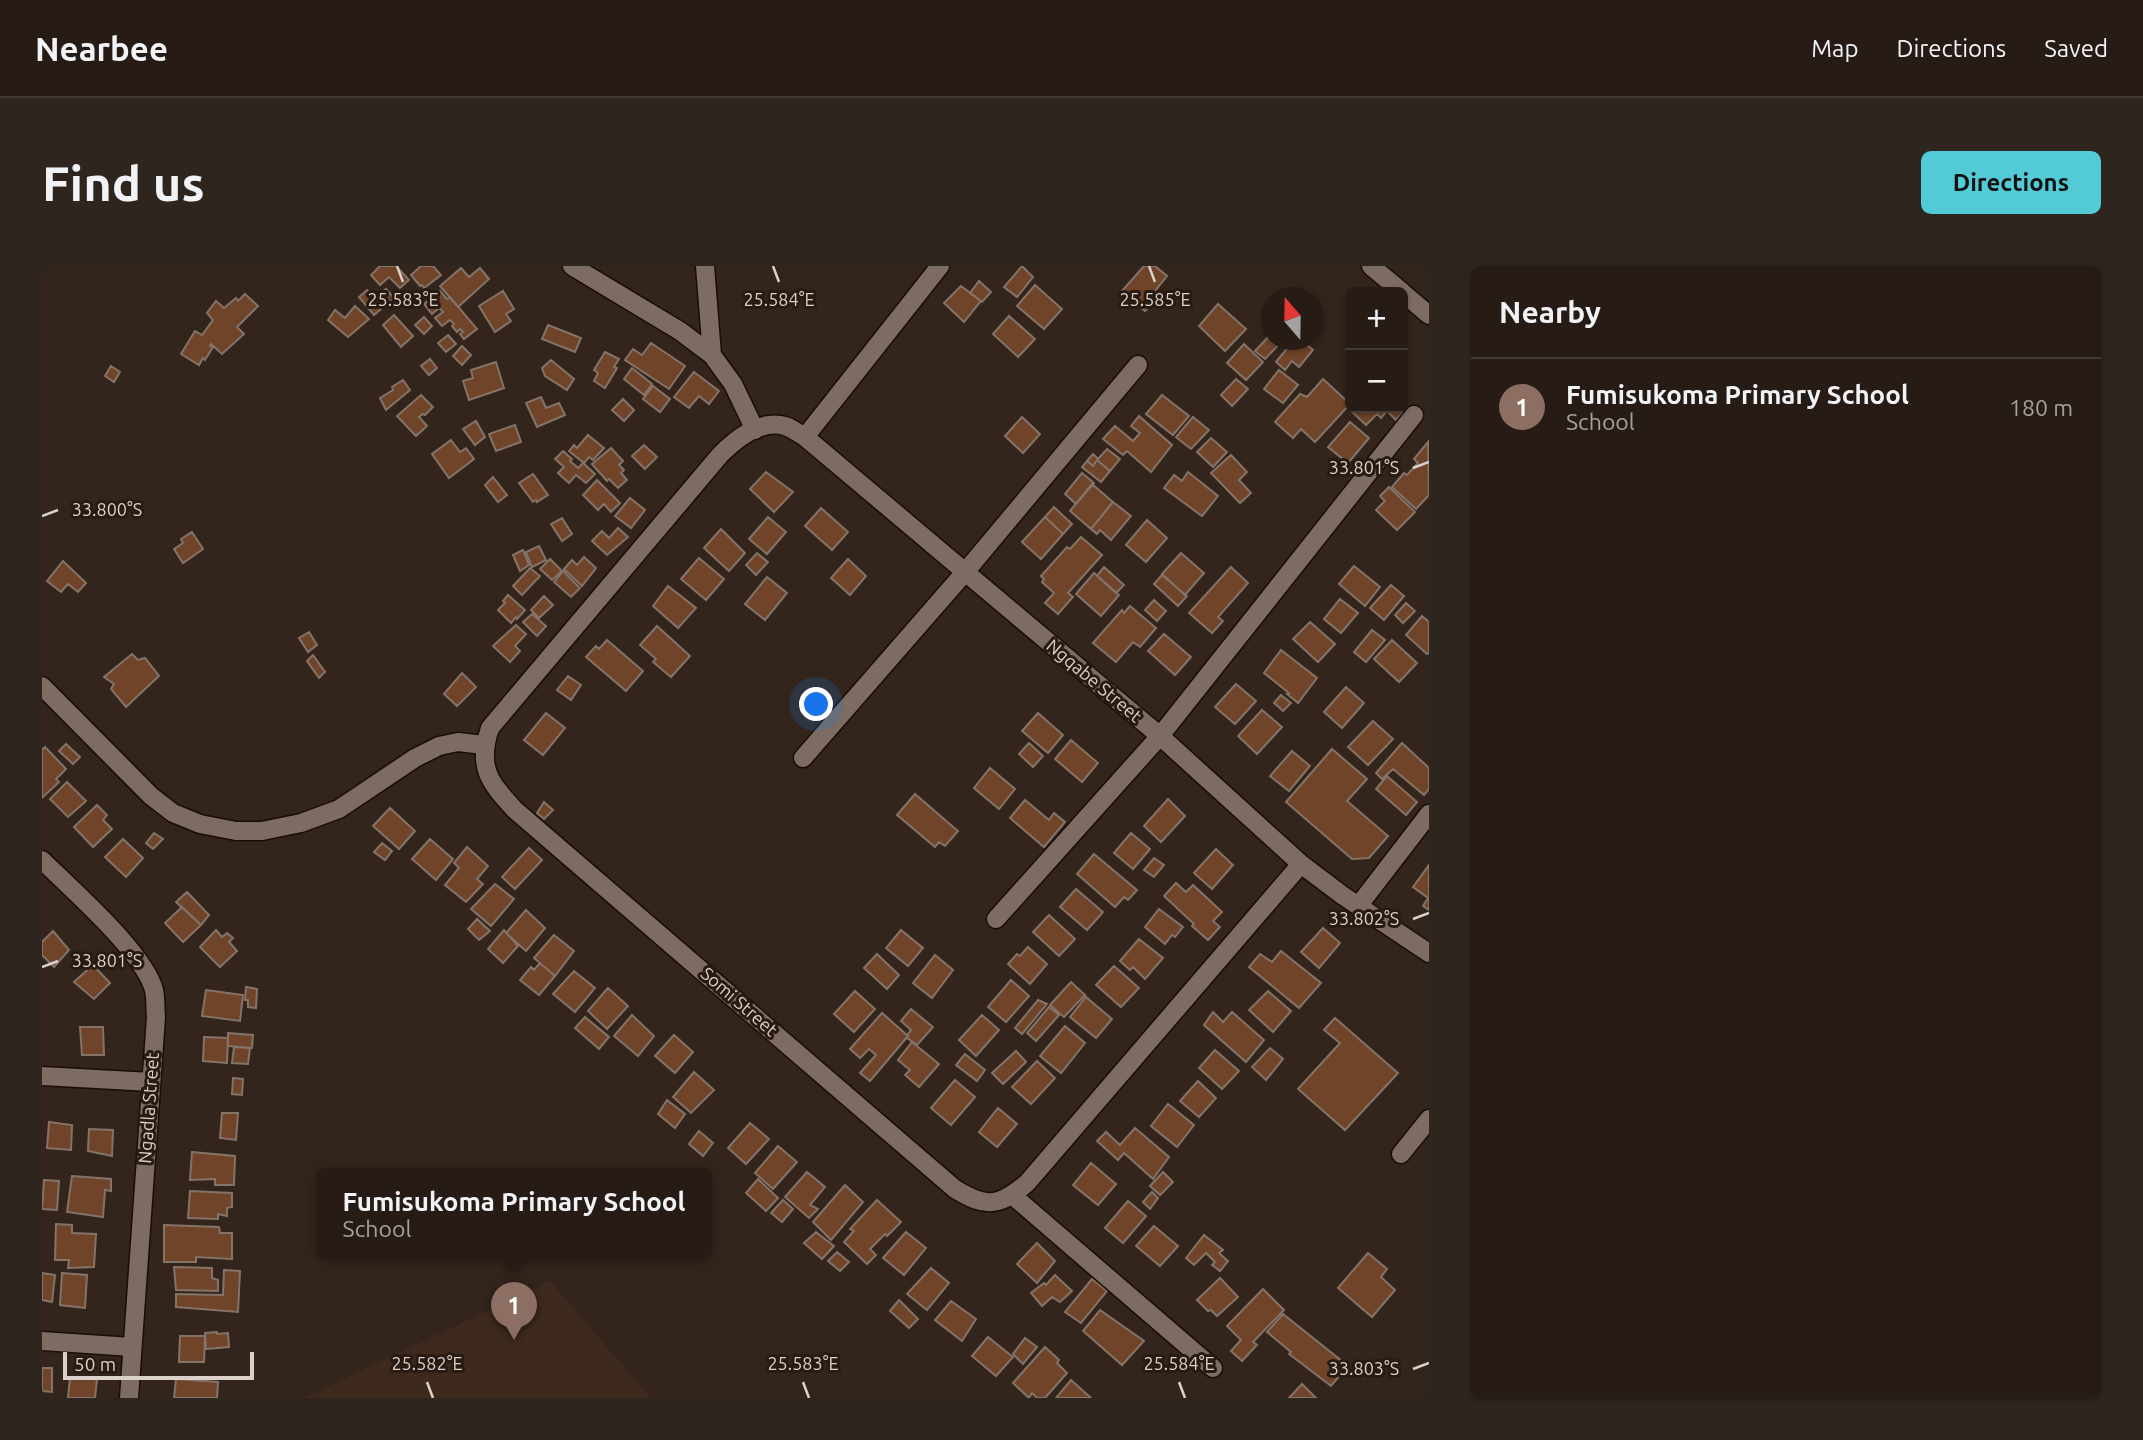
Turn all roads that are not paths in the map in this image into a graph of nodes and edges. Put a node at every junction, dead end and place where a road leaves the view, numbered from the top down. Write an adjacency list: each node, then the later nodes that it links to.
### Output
1 (572, 266): 8 (street)
2 (705, 266): 8 (street)
3 (940, 266): 12 (street)
4 (1371, 266): 5 (street)
5 (1395, 287)
6 (1408, 298): 7 (street)
7 (1429, 315)
8 (712, 355): 11 (street)
9 (1138, 365): 13 (street)
10 (1414, 415): 15 (street)
11 (755, 430): 12 (street, Ngqabe Street); 16 (street)
12 (805, 437): 13 (street, Ngqabe Street)
13 (966, 571): 15 (street, Ngqabe Street); 17 (street)
14 (42, 687): 16 (street)
15 (1160, 736): 20 (street, Ngqabe Street); 22 (street)
16 (484, 745): 28 (street, Somi Street)
17 (803, 758)
18 (1429, 814): 21 (street)
19 (42, 860): 25 (street, Ngadla Street)
20 (1301, 864): 21 (street, Ngqabe Street); 28 (street)
21 (1359, 905): 23 (street, Ngqabe Street)
22 (996, 919)
23 (1429, 953)
24 (42, 1076): 25 (street)
25 (151, 1082): 30 (street, Ngadla Street)
26 (1429, 1119): 27 (street)
27 (1401, 1154)
28 (1012, 1195): 31 (street)
29 (42, 1341): 30 (street)
30 (132, 1347): 32 (street, Ngadla Street)
31 (1213, 1368)
32 (129, 1398)

